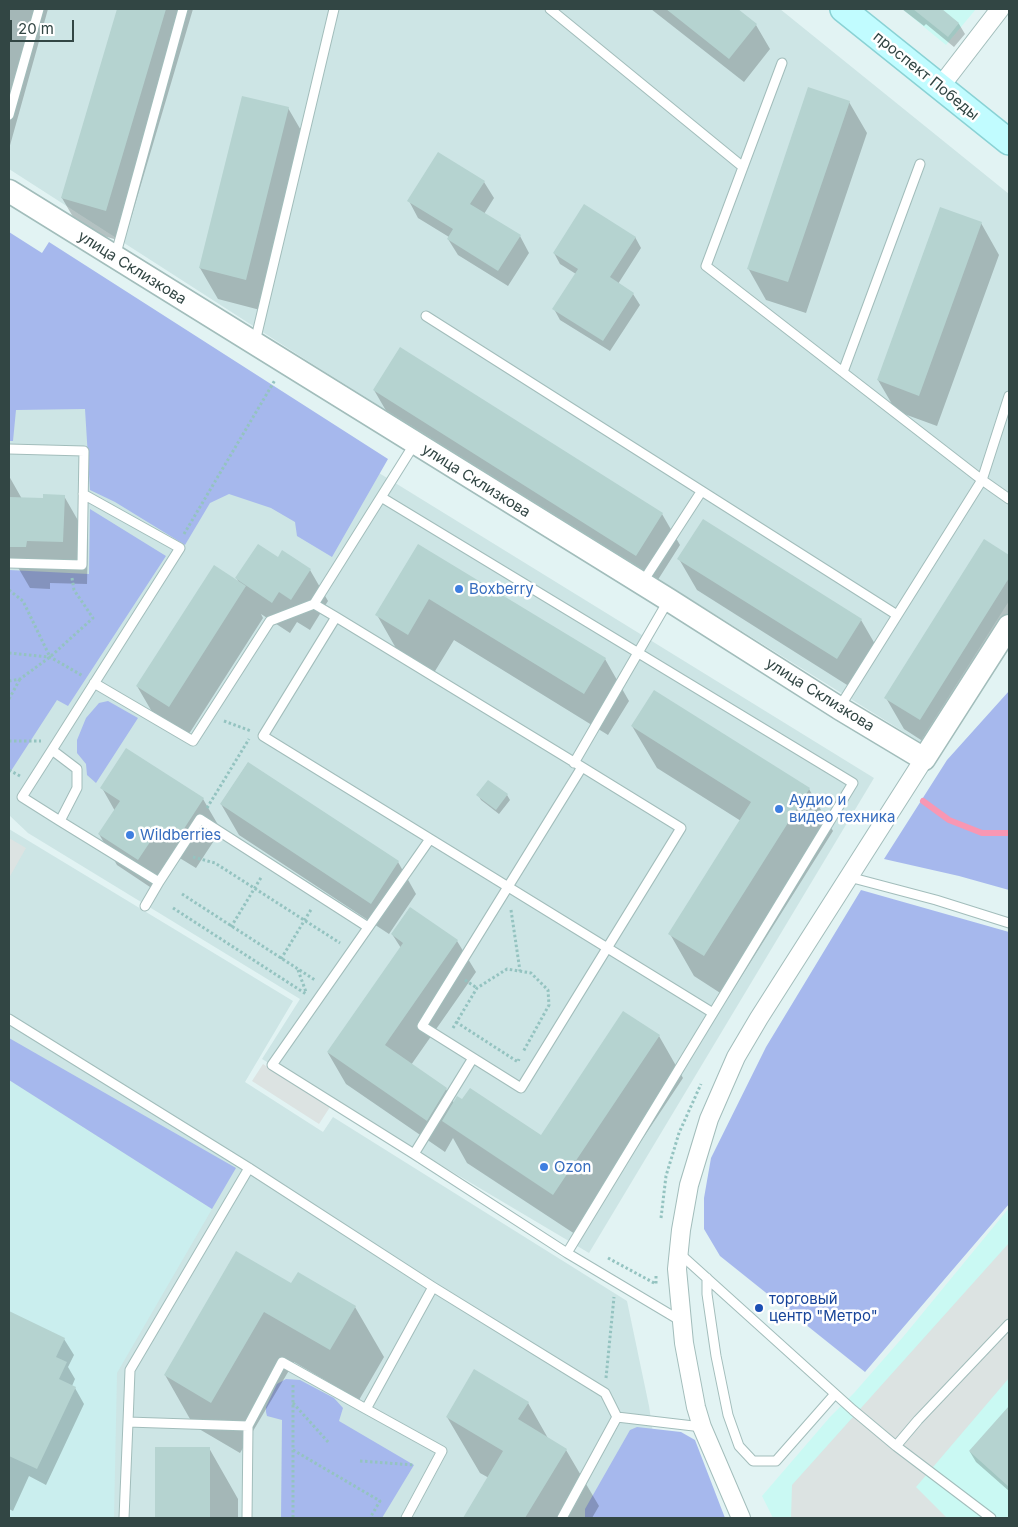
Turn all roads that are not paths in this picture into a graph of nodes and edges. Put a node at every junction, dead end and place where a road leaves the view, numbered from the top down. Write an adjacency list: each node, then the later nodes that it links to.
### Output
1 (38, 9): 9 (lane)
2 (183, 9): 14 (lane)
3 (334, 9): 16 (lane)
4 (550, 9): 12 (lane)
5 (843, 9): 8 (main road, проспект Победы)
6 (1000, 9): 8 (street)
7 (782, 63): 12 (lane)
8 (940, 87): 10 (main road, проспект Победы)
9 (9, 115)
10 (1009, 142)
11 (920, 164): 17 (lane)
12 (743, 166): 17 (lane)
13 (9, 190): 14 (street, улица Склизкова)
14 (115, 257): 16 (street, улица Склизкова)
15 (426, 316): 22 (lane)
16 (255, 344): 19 (street, улица Склизкова)
17 (843, 372): 21 (lane)
18 (1009, 396): 21 (lane)
19 (415, 443): 24 (lane); 27 (street, улица Склизкова)
20 (9, 449): 23 (lane)
21 (982, 480): 25 (lane); 30 (lane)
22 (701, 492): 27 (lane); 30 (lane)
23 (83, 494): 26 (lane); 34 (lane)
24 (381, 497): 29 (lane); 33 (lane)
25 (1009, 499)
26 (9, 563)
27 (642, 583): 28 (street, улица Склизкова)
28 (669, 600): 33 (lane); 35 (street, улица Склизкова)
29 (314, 604): 31 (lane); 34 (lane)
30 (897, 615): 35 (lane)
31 (336, 618): 38 (lane); 40 (lane)
32 (1009, 626): 37 (street)
33 (639, 652): 38 (lane); 48 (lane)
34 (94, 683): 36 (lane)
35 (839, 708): 37 (street, улица Склизкова)
36 (52, 750): 39 (lane); 39 (lane)
37 (924, 759): 41 (street)
38 (578, 765): 43 (lane); 47 (lane)
39 (60, 821): 42 (lane)
40 (430, 839): 43 (lane); 46 (lane)
41 (849, 878): 45 (lane); 53 (street)
42 (159, 882): 44 (lane); 46 (lane)
43 (508, 887): 47 (lane); 50 (lane)
44 (145, 906)
45 (1009, 923)
46 (368, 926): 51 (lane)
47 (608, 948): 48 (lane); 50 (lane)
48 (713, 1013): 54 (lane)
49 (9, 1019): 52 (lane)
50 (473, 1058): 51 (lane)
51 (414, 1154): 54 (lane)
52 (249, 1168): 56 (lane); 62 (lane)
53 (678, 1252): 55 (lane); 57 (street)
54 (567, 1253): 57 (lane)
55 (707, 1278): 59 (lane); 59 (lane)
56 (433, 1287): 60 (lane); 61 (lane)
57 (681, 1321): 64 (street)
58 (1009, 1324): 65 (lane)
59 (835, 1394): 65 (lane)
60 (366, 1409): 63 (lane); 68 (lane)
61 (617, 1417): 64 (lane); 69 (lane)
62 (128, 1422): 63 (lane); 66 (lane)
63 (248, 1426): 67 (lane)
64 (702, 1427): 70 (street)
65 (896, 1446): 71 (lane)
66 (124, 1518)
67 (247, 1518)
68 (406, 1518)
69 (562, 1518)
70 (742, 1518)
71 (991, 1518)

